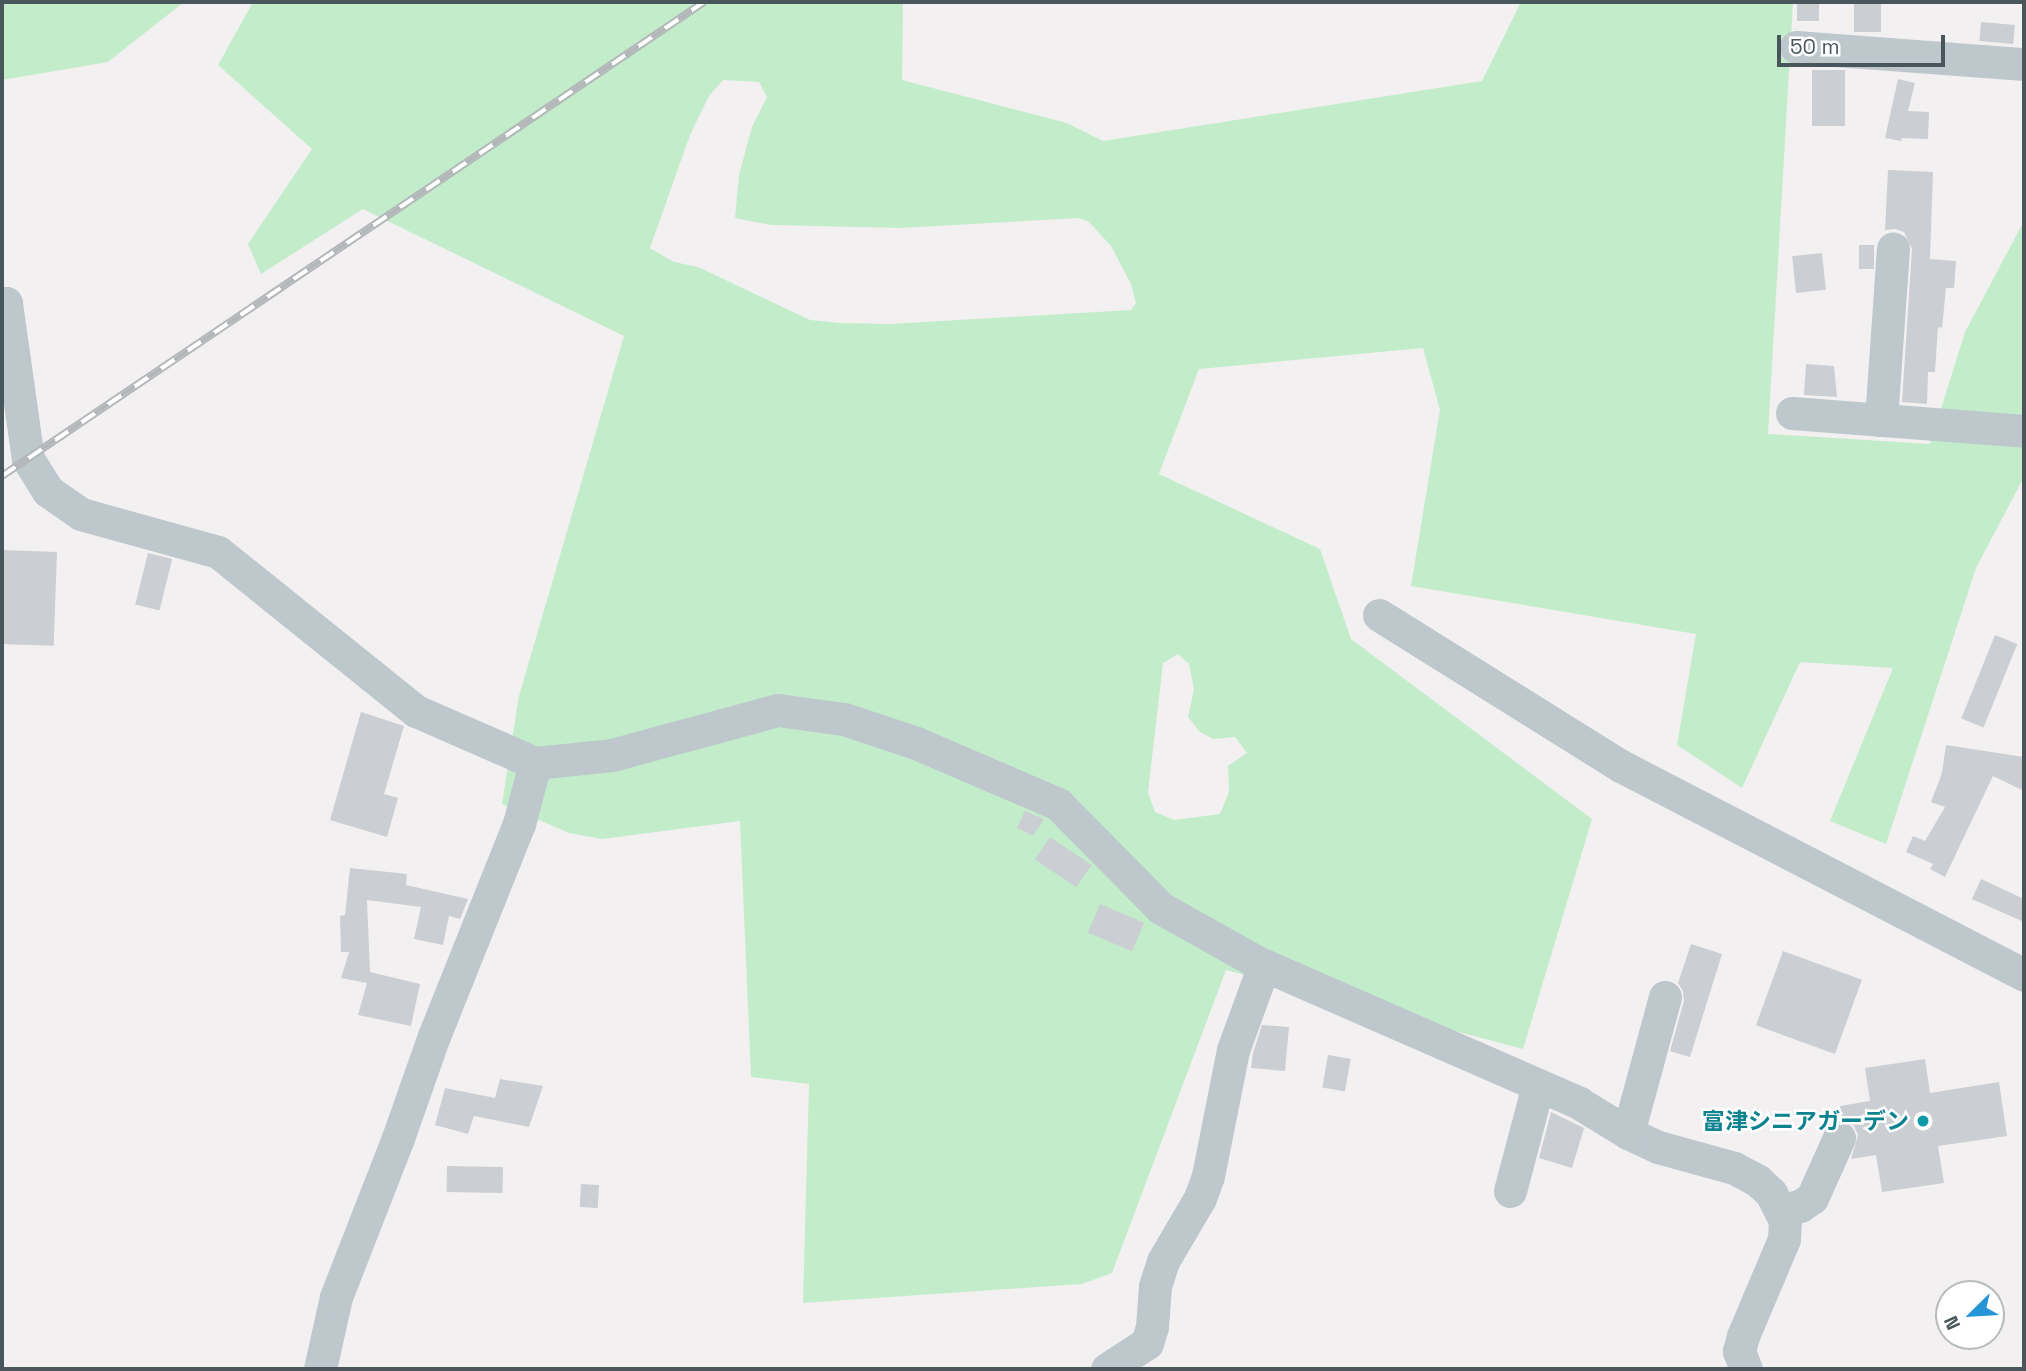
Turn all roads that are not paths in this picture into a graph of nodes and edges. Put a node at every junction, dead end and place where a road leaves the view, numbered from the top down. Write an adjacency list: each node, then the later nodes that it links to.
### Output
1 (1796, 47): 2 (street)
2 (2024, 64)
3 (1894, 248): 6 (street)
4 (2, 303): 9 (street)
5 (1792, 413): 6 (street)
6 (1881, 420): 7 (street)
7 (2024, 431)
8 (1379, 615): 11 (street)
9 (535, 763): 10 (street); 18 (street)
10 (1264, 965): 13 (street); 19 (street)
11 (2024, 975)
12 (1665, 997): 14 (street)
13 (1538, 1085): 14 (street); 16 (street)
14 (1628, 1133): 17 (street)
15 (1839, 1138): 17 (street)
16 (1510, 1191)
17 (1782, 1210): 20 (street)
18 (320, 1369)
19 (1107, 1369)
20 (1746, 1369)

